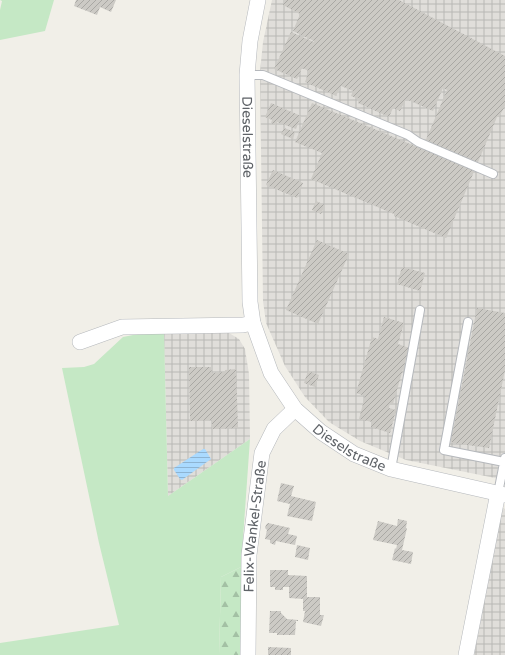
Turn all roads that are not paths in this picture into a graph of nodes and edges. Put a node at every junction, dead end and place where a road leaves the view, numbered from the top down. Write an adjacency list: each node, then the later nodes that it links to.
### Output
1 (258, 0): 2 (street, Dieselstraße)
2 (247, 75): 3 (lane); 6 (street, Dieselstraße)
3 (493, 174)
4 (420, 310): 10 (lane)
5 (468, 322): 9 (lane)
6 (252, 323): 7 (street); 8 (street, Dieselstraße)
7 (80, 342)
8 (295, 409): 10 (street, Dieselstraße); 12 (street, Felix-Wankel-Straße)
9 (505, 459): 11 (lane)
10 (391, 469): 11 (street, Dieselstraße)
11 (501, 494): 13 (street)
12 (248, 655)
13 (466, 655)

